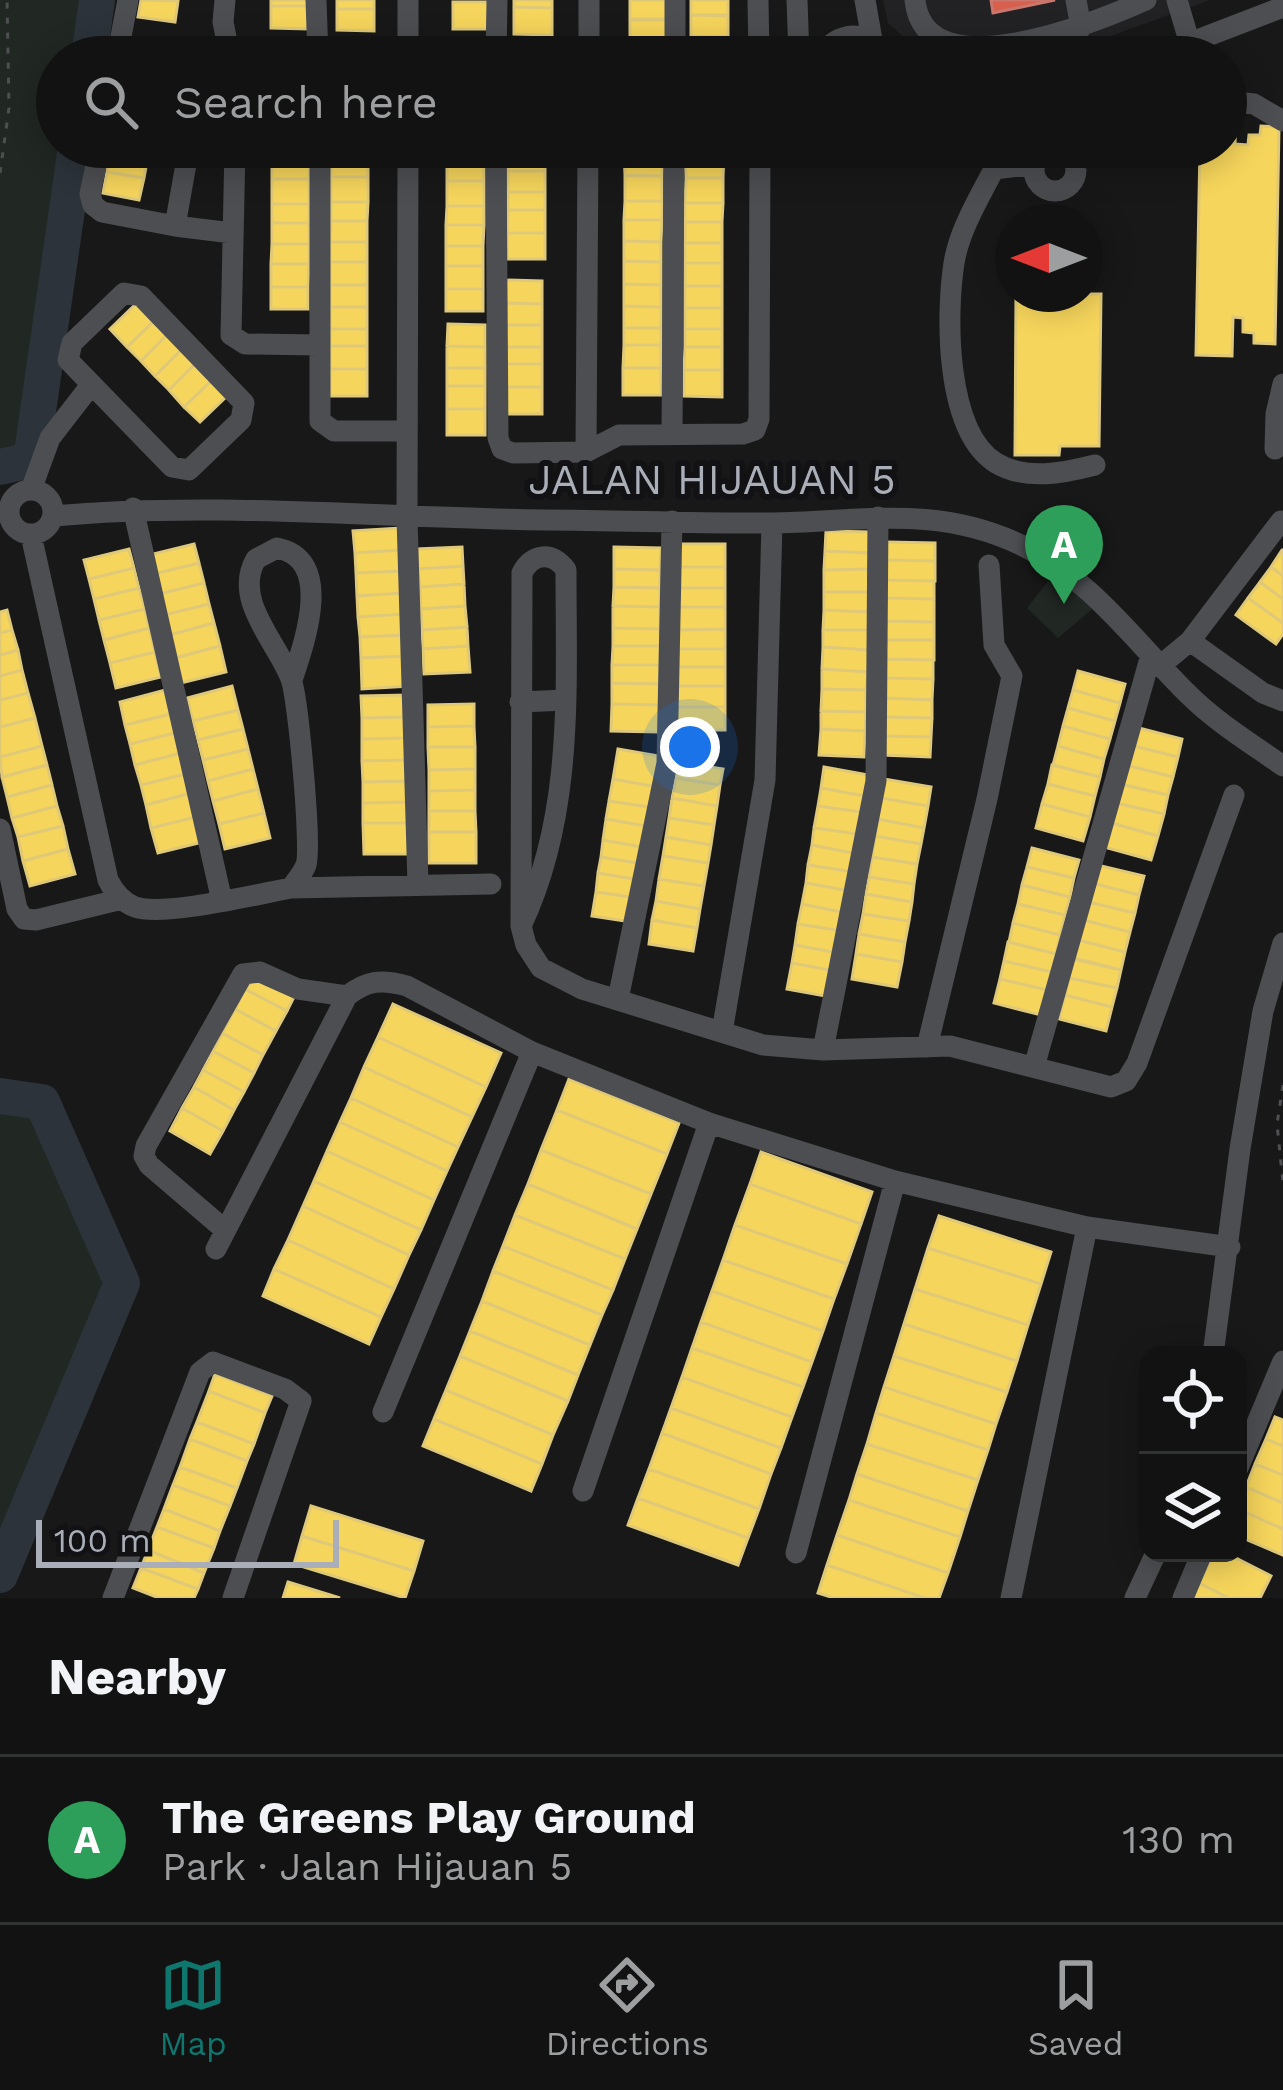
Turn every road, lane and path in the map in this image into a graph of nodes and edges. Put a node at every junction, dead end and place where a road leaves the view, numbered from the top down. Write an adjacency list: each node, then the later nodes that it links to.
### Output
1 (7, 0): 44 (path)
2 (128, 0): 18 (street)
3 (225, 0): 19 (street)
4 (316, 0): 20 (street)
5 (408, 0): 21 (street)
6 (497, 0): 22 (street)
7 (589, 0): 23 (street)
8 (675, 0): 24 (street)
9 (758, 0): 25 (street)
10 (796, 0): 26 (street)
11 (865, 0): 27 (street)
12 (915, 0): 28 (street)
13 (1076, 0): 17 (street)
14 (1146, 0): 17 (street)
15 (1177, 0): 30 (street)
16 (1283, 7): 31 (street)
17 (1081, 28): 29 (street)
18 (121, 36)
19 (220, 36)
20 (317, 36)
21 (408, 36)
22 (496, 36)
23 (589, 36)
24 (675, 36)
25 (759, 36)
26 (798, 36)
27 (876, 36)
28 (939, 36)
29 (1046, 36)
30 (1188, 36)
31 (1210, 36)
32 (1247, 103): 33 (street)
33 (1283, 121)
34 (96, 168): 45 (street)
35 (185, 168): 45 (street)
36 (234, 168): 46 (street)
37 (320, 168): 47 (street)
38 (408, 168): 50 (street)
39 (496, 168): 53 (street)
40 (588, 168): 53 (street)
41 (674, 168): 51 (street)
42 (760, 168): 51 (street)
43 (998, 168): 54 (street)
44 (0, 173)
45 (175, 226): 46 (street)
46 (232, 232): 47 (street)
47 (319, 345): 50 (street)
48 (1283, 384): 52 (street)
49 (91, 385): 49 (street); 55 (street)
50 (407, 431): 59 (street)
51 (672, 434): 53 (street)
52 (1275, 449)
53 (586, 452)
54 (1095, 465)
55 (31, 490): 57 (street); 58 (street)
56 (133, 508): 57 (street, JALAN HIJAUAN 5); 59 (street, JALAN HIJAUAN 5); 81 (street)
57 (53, 516): 64 (street)
58 (4, 517): 64 (street)
59 (407, 518): 61 (street, JALAN HIJAUAN 5); 78 (street)
60 (878, 518): 63 (street, JALAN HIJAUAN 5); 67 (street, JALAN HIJAUAN 5); 88 (street)
61 (672, 521): 63 (street, JALAN HIJAUAN 5); 85 (street)
62 (1281, 521): 66 (street)
63 (772, 523): 86 (street)
64 (32, 535): 80 (street)
65 (988, 565): 87 (street)
66 (1190, 641): 67 (street); 71 (street)
67 (1156, 660): 72 (street, JALAN HIJAUAN 5); 90 (street)
68 (292, 680): 68 (street); 79 (street)
69 (566, 700): 70 (street); 70 (street); 74 (street)
70 (520, 701): 73 (street)
71 (1283, 701)
72 (1283, 766)
73 (519, 775): 74 (street); 82 (street)
74 (563, 780): 82 (street)
75 (1234, 795): 90 (street)
76 (0, 829): 80 (street)
77 (491, 884): 78 (street)
78 (418, 885): 79 (street)
79 (291, 888): 81 (street)
80 (122, 899): 81 (street)
81 (222, 901)
82 (521, 926): 85 (street)
83 (1283, 943): 96 (street)
84 (346, 996): 84 (street); 89 (street)
85 (618, 999): 86 (street)
86 (722, 1032): 88 (street)
87 (927, 1047): 88 (street); 90 (street)
88 (823, 1050)
89 (532, 1052): 92 (street); 99 (street)
90 (1034, 1067)
91 (1283, 1085): 94 (path)
92 (709, 1123): 93 (street); 101 (street)
93 (895, 1180): 95 (street); 102 (street)
94 (1283, 1183)
95 (1087, 1227): 96 (street); 107 (street)
96 (1230, 1246): 97 (street)
97 (1214, 1346)
98 (1283, 1361): 100 (street)
99 (383, 1412)
100 (1244, 1454)
101 (583, 1492)
102 (796, 1553)
103 (1152, 1562): 108 (street)
104 (1198, 1562): 109 (street)
105 (112, 1598): 106 (street)
106 (233, 1598)
107 (1011, 1598)
108 (1135, 1598)
109 (1183, 1598)

